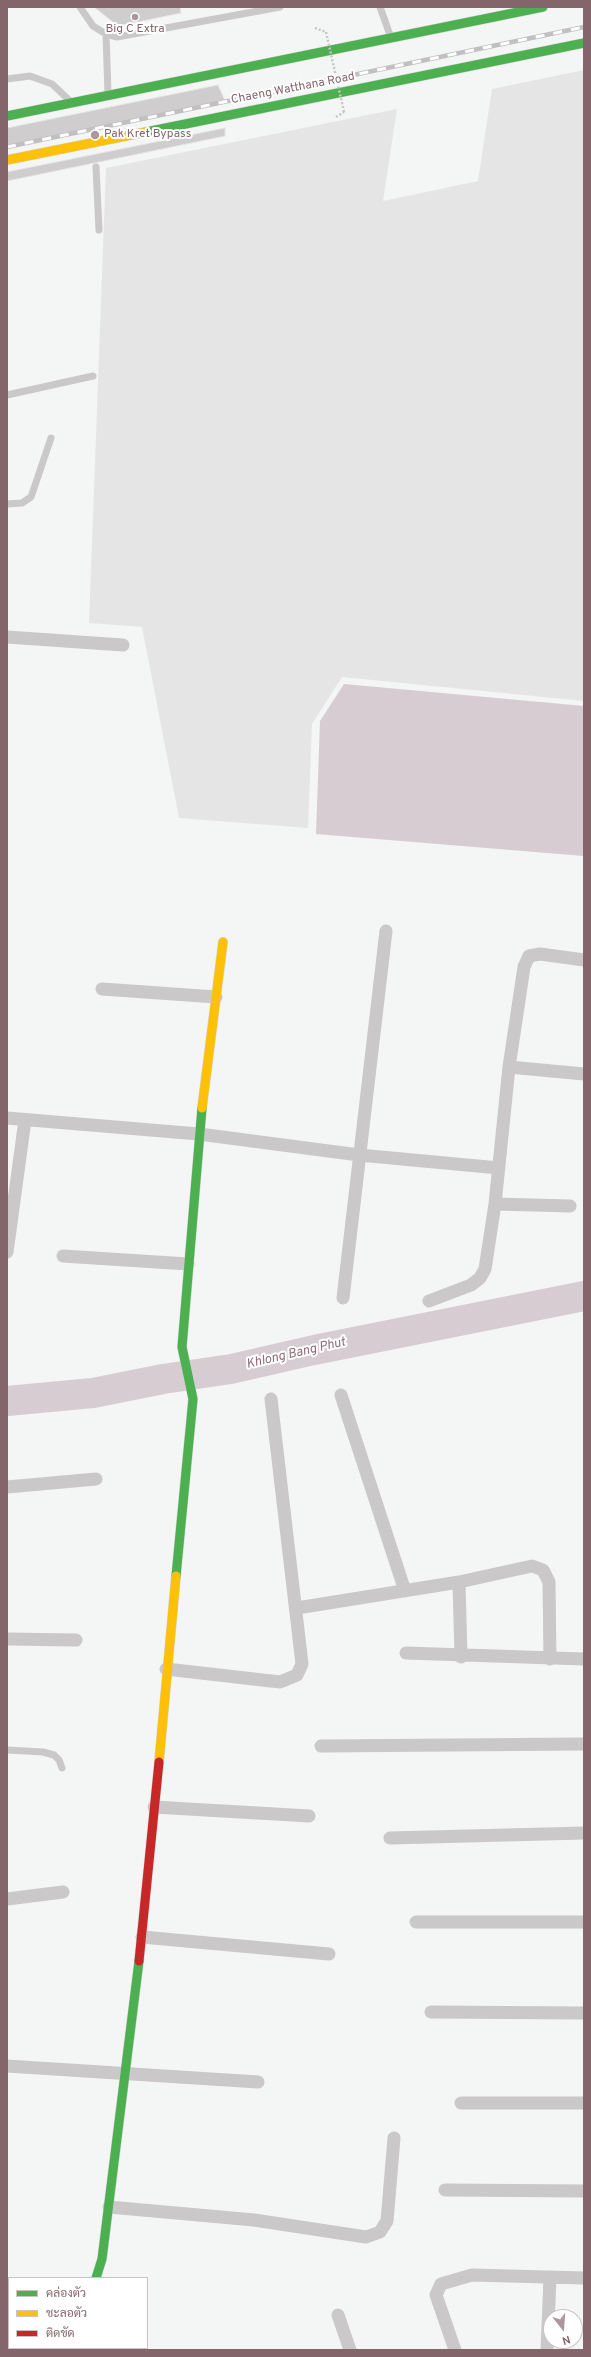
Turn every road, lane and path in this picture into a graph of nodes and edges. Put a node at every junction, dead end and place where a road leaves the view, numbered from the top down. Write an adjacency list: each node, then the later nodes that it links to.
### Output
1 (80, 7): 6 (lane)
2 (280, 7): 6 (lane)
3 (380, 7): 7 (lane)
4 (538, 8): 7 (street)
5 (315, 28): 13 (path, bridge)
6 (106, 34): 10 (lane)
7 (391, 38): 10 (street)
8 (584, 43): 14 (street, Chaeng Watthana Road)
9 (7, 79): 11 (lane)
10 (108, 96): 11 (street)
11 (72, 103): 12 (street)
12 (7, 116)
13 (336, 117)
14 (7, 160)
15 (96, 167): 16 (lane)
16 (99, 230)
17 (93, 376): 18 (lane)
18 (7, 395)
19 (51, 438): 20 (lane)
20 (7, 504)
21 (7, 637): 22 (street)
22 (123, 645)
23 (386, 931): 33 (street)
24 (223, 942): 27 (street)
25 (584, 960): 28 (street)
26 (102, 989): 27 (street)
27 (216, 997): 32 (street)
28 (509, 1067): 29 (street); 34 (street)
29 (584, 1074)
30 (7, 1118): 31 (street)
31 (25, 1120): 32 (street); 37 (street)
32 (199, 1134): 33 (street); 39 (street)
33 (359, 1155): 34 (street); 40 (street)
34 (499, 1168): 35 (street)
35 (495, 1204): 36 (street); 41 (street)
36 (570, 1206)
37 (7, 1252)
38 (63, 1256): 39 (street)
39 (188, 1264): 55 (street)
40 (343, 1298)
41 (429, 1301)
42 (341, 1395): 47 (street)
43 (272, 1398): 48 (street)
44 (96, 1479): 45 (street)
45 (7, 1487)
46 (459, 1582): 47 (street); 52 (street); 53 (street)
47 (405, 1591): 48 (street)
48 (297, 1608): 55 (street)
49 (7, 1639): 50 (street)
50 (76, 1640)
51 (406, 1654): 52 (street)
52 (461, 1656): 53 (street)
53 (550, 1659): 54 (street)
54 (584, 1659)
55 (166, 1669): 60 (street)
56 (584, 1744): 57 (street)
57 (321, 1746)
58 (7, 1750): 59 (lane)
59 (62, 1768)
60 (154, 1807): 61 (street); 68 (street)
61 (310, 1816)
62 (584, 1833): 63 (street)
63 (390, 1838)
64 (62, 1892): 65 (street)
65 (7, 1899)
66 (416, 1922): 67 (street)
67 (584, 1922)
68 (142, 1937): 69 (street); 73 (street)
69 (329, 1954)
70 (431, 2012): 71 (street)
71 (584, 2013)
72 (7, 2066): 73 (street)
73 (126, 2074): 74 (street); 80 (street)
74 (258, 2082)
75 (461, 2103): 76 (street)
76 (584, 2103)
77 (394, 2138): 80 (street)
78 (445, 2190): 79 (street)
79 (584, 2190)
80 (109, 2207): 81 (street)
81 (96, 2277)
82 (550, 2277): 83 (street); 86 (street); 87 (street)
83 (584, 2278)
84 (338, 2315): 85 (street)
85 (350, 2350)
86 (455, 2350)
87 (547, 2350)

